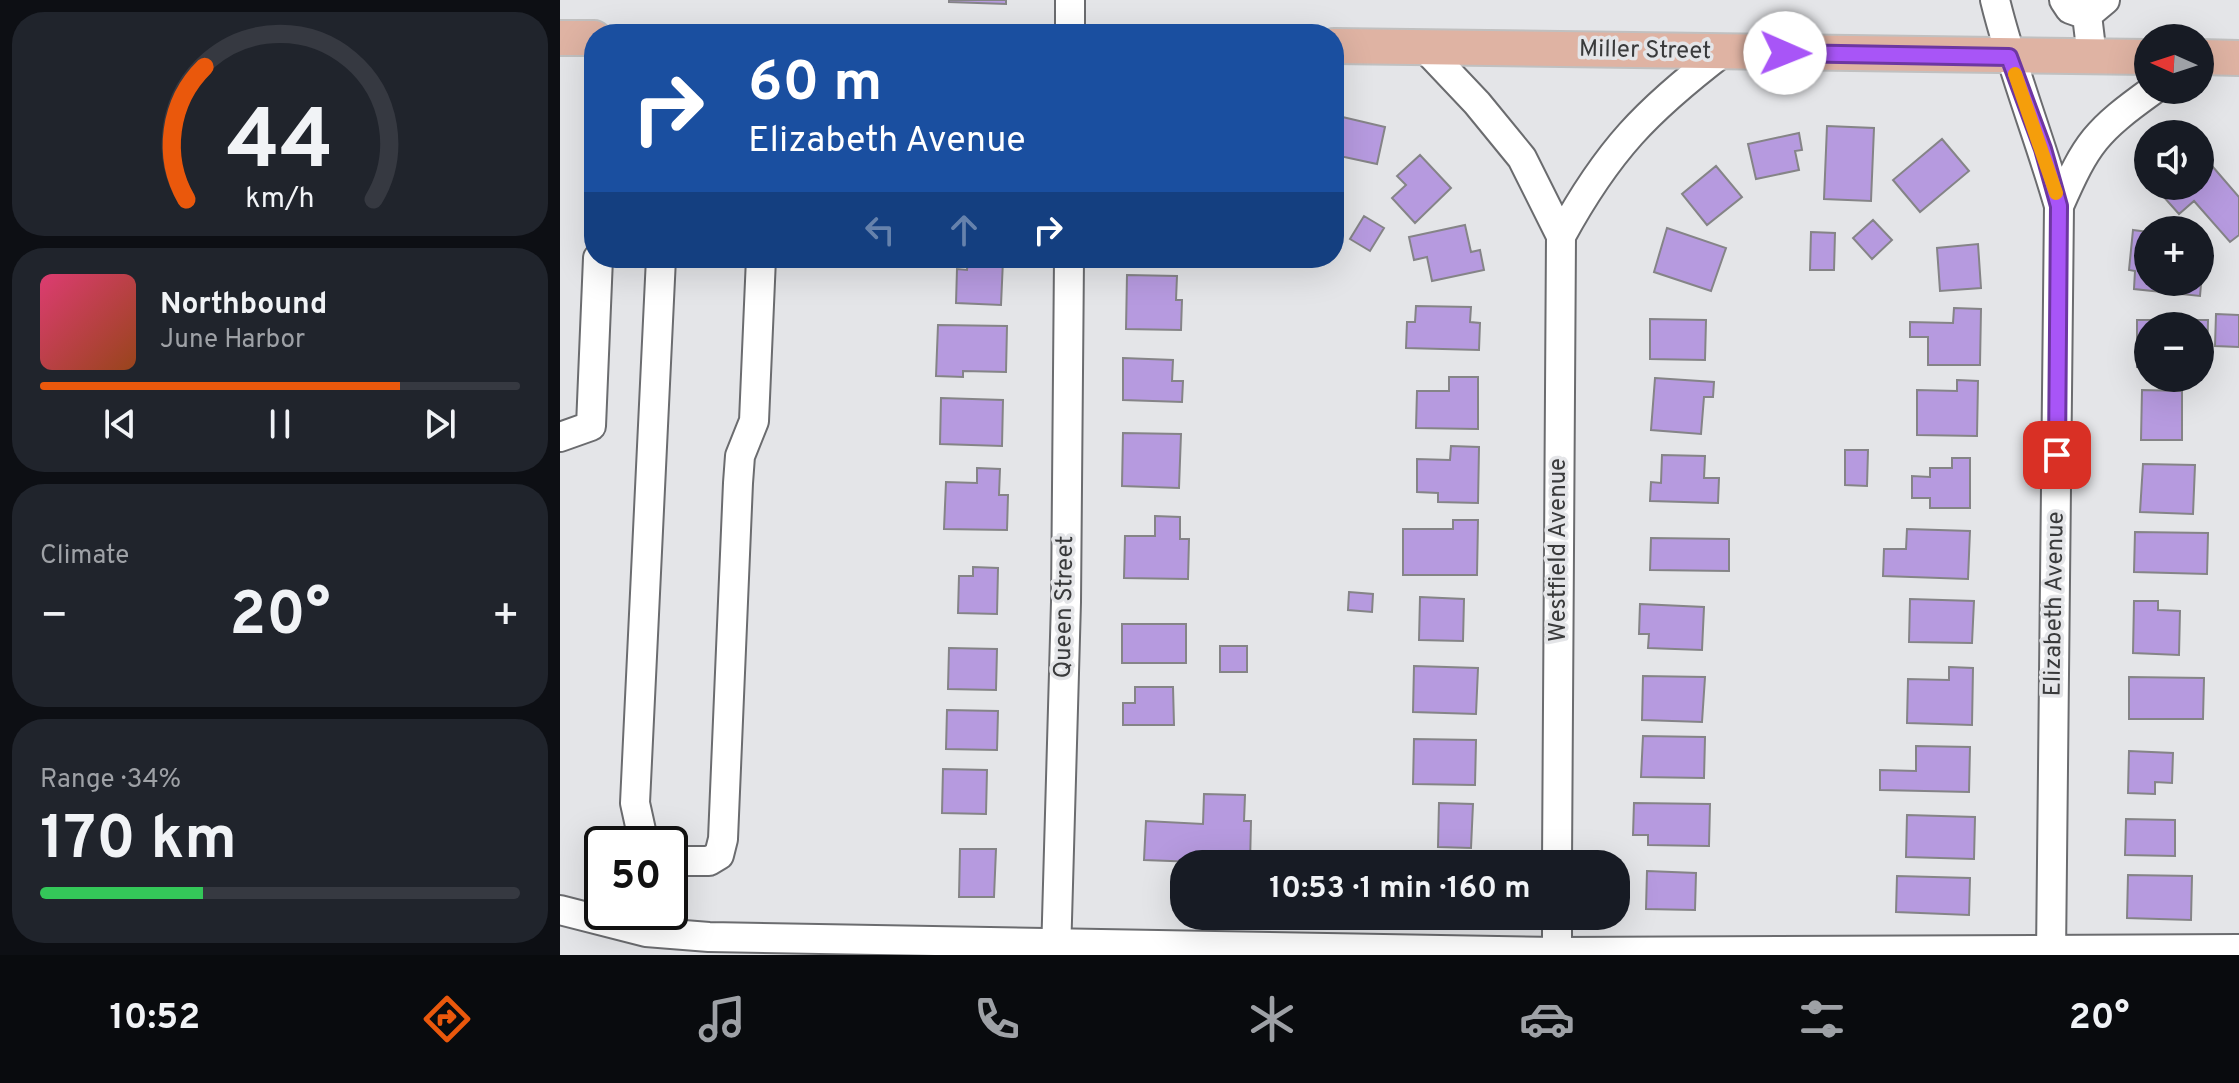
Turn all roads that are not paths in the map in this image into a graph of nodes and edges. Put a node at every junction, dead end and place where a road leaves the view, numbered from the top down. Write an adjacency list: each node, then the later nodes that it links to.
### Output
1 (1070, 0): 4 (street)
2 (1995, 0): 10 (street, Elizabeth Avenue)
3 (2086, 5): 11 (street)
4 (1070, 24)
5 (560, 38): 6 (main road)
6 (584, 38)
7 (1344, 46): 8 (main road, Miller Street)
8 (1424, 47): 9 (main road, Miller Street); 15 (street, Westfield Avenue)
9 (1723, 52): 10 (main road, Miller Street); 15 (street, Westfield Avenue)
10 (2009, 57): 11 (main road, Miller Street); 14 (street, Elizabeth Avenue)
11 (2092, 57): 12 (main road, Miller Street)
12 (2134, 57)
13 (2135, 104): 14 (street, Elizabeth Avenue)
14 (2059, 206): 30 (street, Elizabeth Avenue)
15 (1561, 236): 22 (street, Westfield Avenue)
16 (598, 268): 20 (street)
17 (661, 268): 21 (street)
18 (761, 268): 23 (street)
19 (1069, 268): 28 (street, Queen Street)
20 (560, 437)
21 (640, 826)
22 (1557, 850)
23 (688, 861)
24 (560, 910): 25 (street)
25 (584, 913)
26 (680, 930): 28 (street)
27 (1557, 930): 31 (street)
28 (1056, 949): 31 (street)
29 (2239, 949): 30 (street)
30 (2051, 953): 31 (street)
31 (1557, 954)

